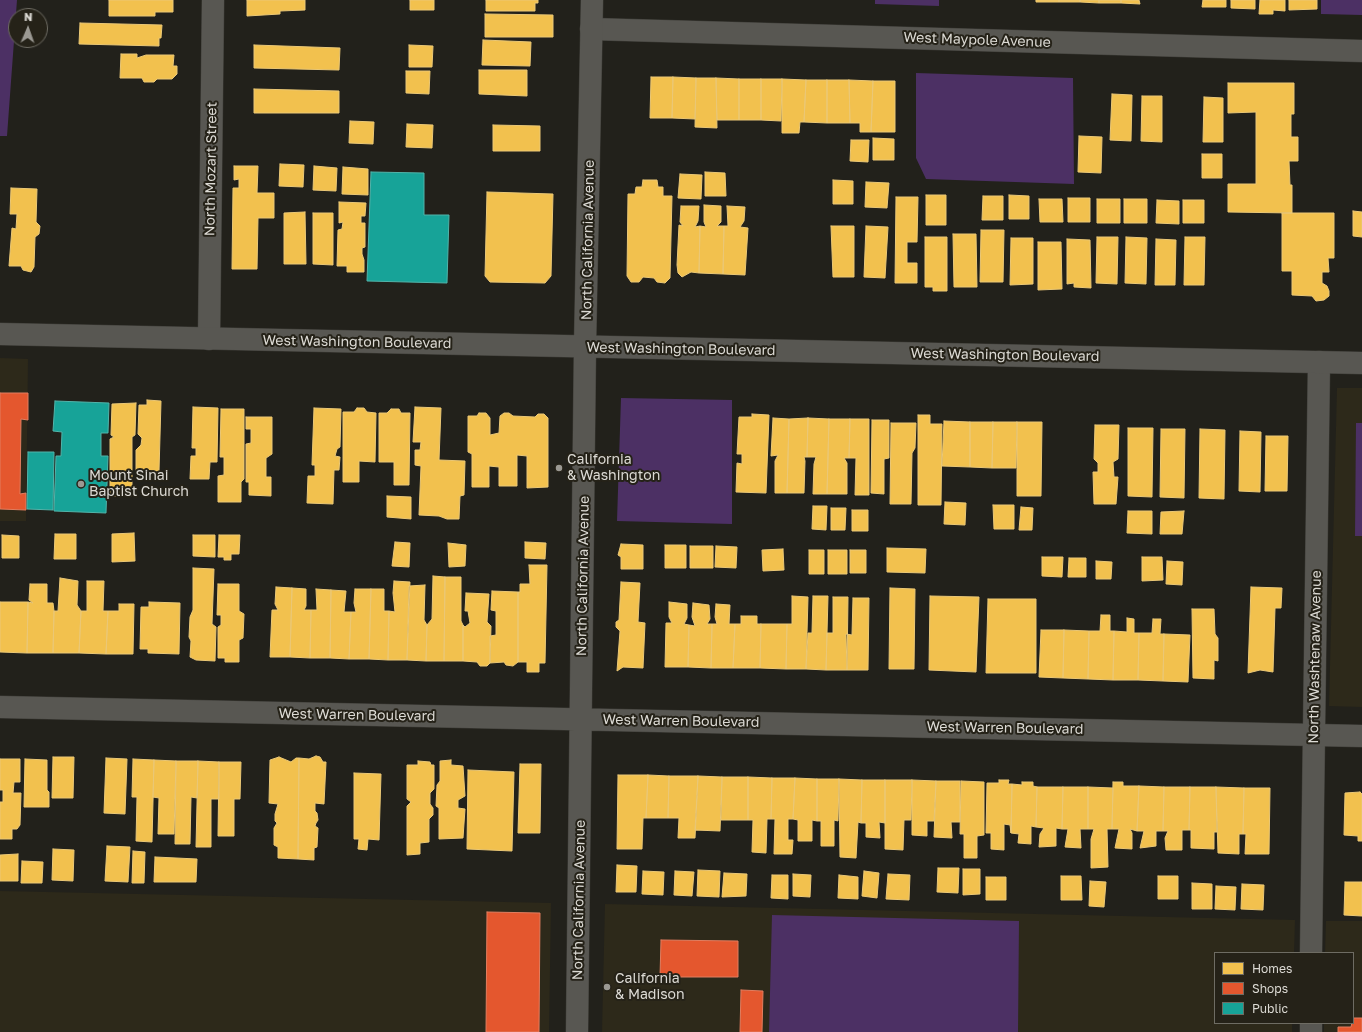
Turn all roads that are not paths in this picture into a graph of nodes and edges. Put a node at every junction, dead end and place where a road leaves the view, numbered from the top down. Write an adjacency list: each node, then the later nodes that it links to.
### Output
1 (214, 0): 6 (street, North Mozart Street)
2 (592, 0): 3 (street, North California Avenue)
3 (591, 29): 4 (street, West Maypole Avenue); 7 (street, North California Avenue)
4 (1362, 50)
5 (0, 334): 6 (street, West Washington Boulevard)
6 (209, 339): 7 (street, West Washington Boulevard)
7 (585, 346): 8 (street, West Washington Boulevard); 11 (street, North California Avenue)
8 (1319, 362): 9 (street, West Washington Boulevard); 12 (street, North Washtenaw Avenue)
9 (1362, 363)
10 (0, 707): 11 (street, West Warren Boulevard)
11 (581, 719): 12 (street, West Warren Boulevard); 15 (street, North California Avenue)
12 (1314, 735): 13 (street, West Warren Boulevard); 14 (street, North Washtenaw Avenue)
13 (1362, 736)
14 (1311, 952)
15 (577, 1032)

